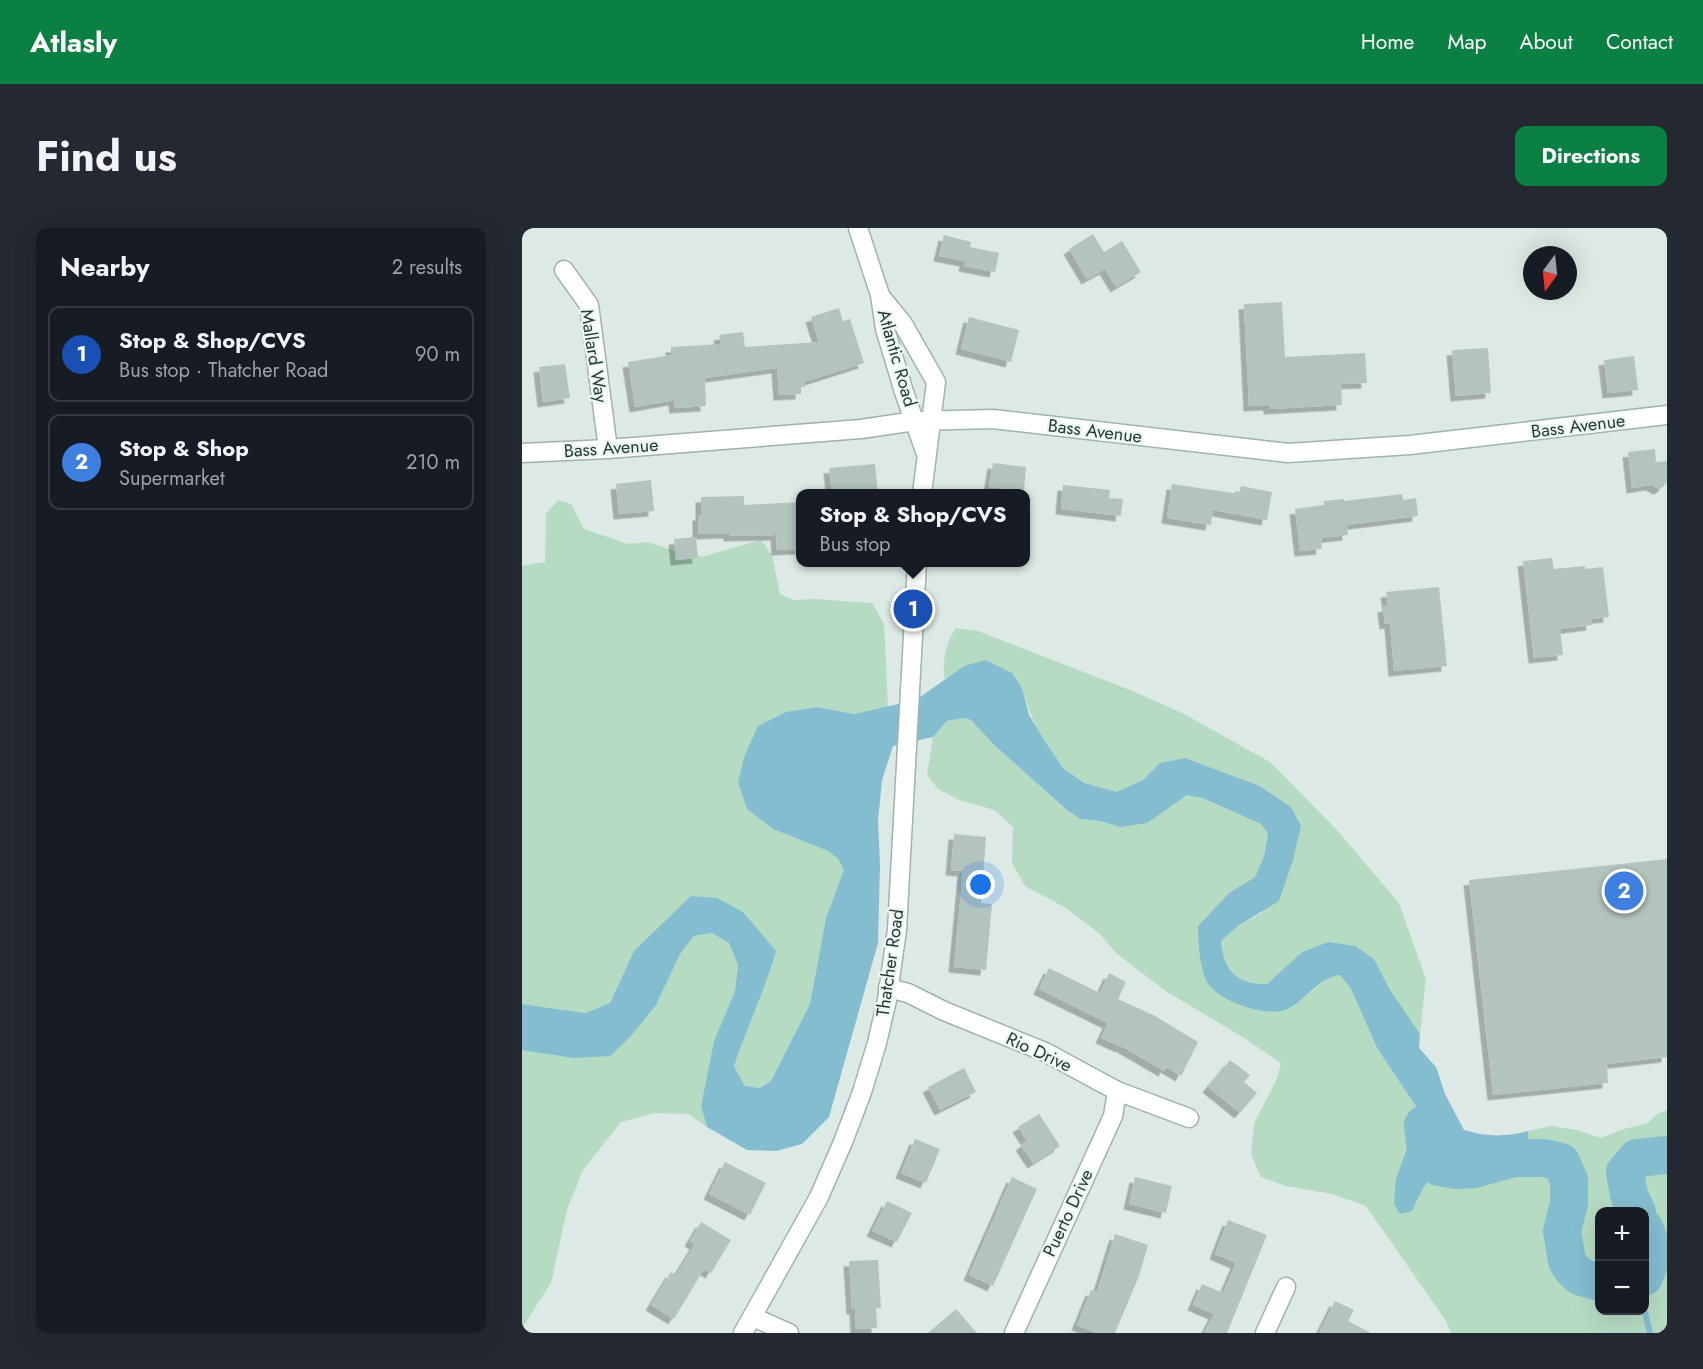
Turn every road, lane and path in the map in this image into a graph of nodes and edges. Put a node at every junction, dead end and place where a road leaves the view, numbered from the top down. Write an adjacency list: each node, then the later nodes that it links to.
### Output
1 (858, 228): 3 (main road, Atlantic Road)
2 (564, 270): 6 (main road, Mallard Way)
3 (880, 295): 5 (main road, Atlantic Road); 5 (main road, Atlantic Road)
4 (1667, 415): 5 (main road, Bass Avenue)
5 (923, 421): 6 (main road, Bass Avenue); 8 (main road)
6 (608, 449): 7 (main road, Bass Avenue)
7 (522, 453)
8 (922, 489)
9 (916, 567): 10 (main road, Thatcher Road)
10 (888, 988): 11 (main road, Rio Drive); 14 (main road, Thatcher Road)
11 (1118, 1091): 12 (main road, Rio Drive); 17 (main road, Puerto Drive)
12 (1189, 1118)
13 (1286, 1287): 18 (main road)
14 (753, 1317): 15 (main road, Thatcher Road); 16 (main road)
15 (743, 1333)
16 (789, 1333)
17 (1014, 1333)
18 (1265, 1333)

